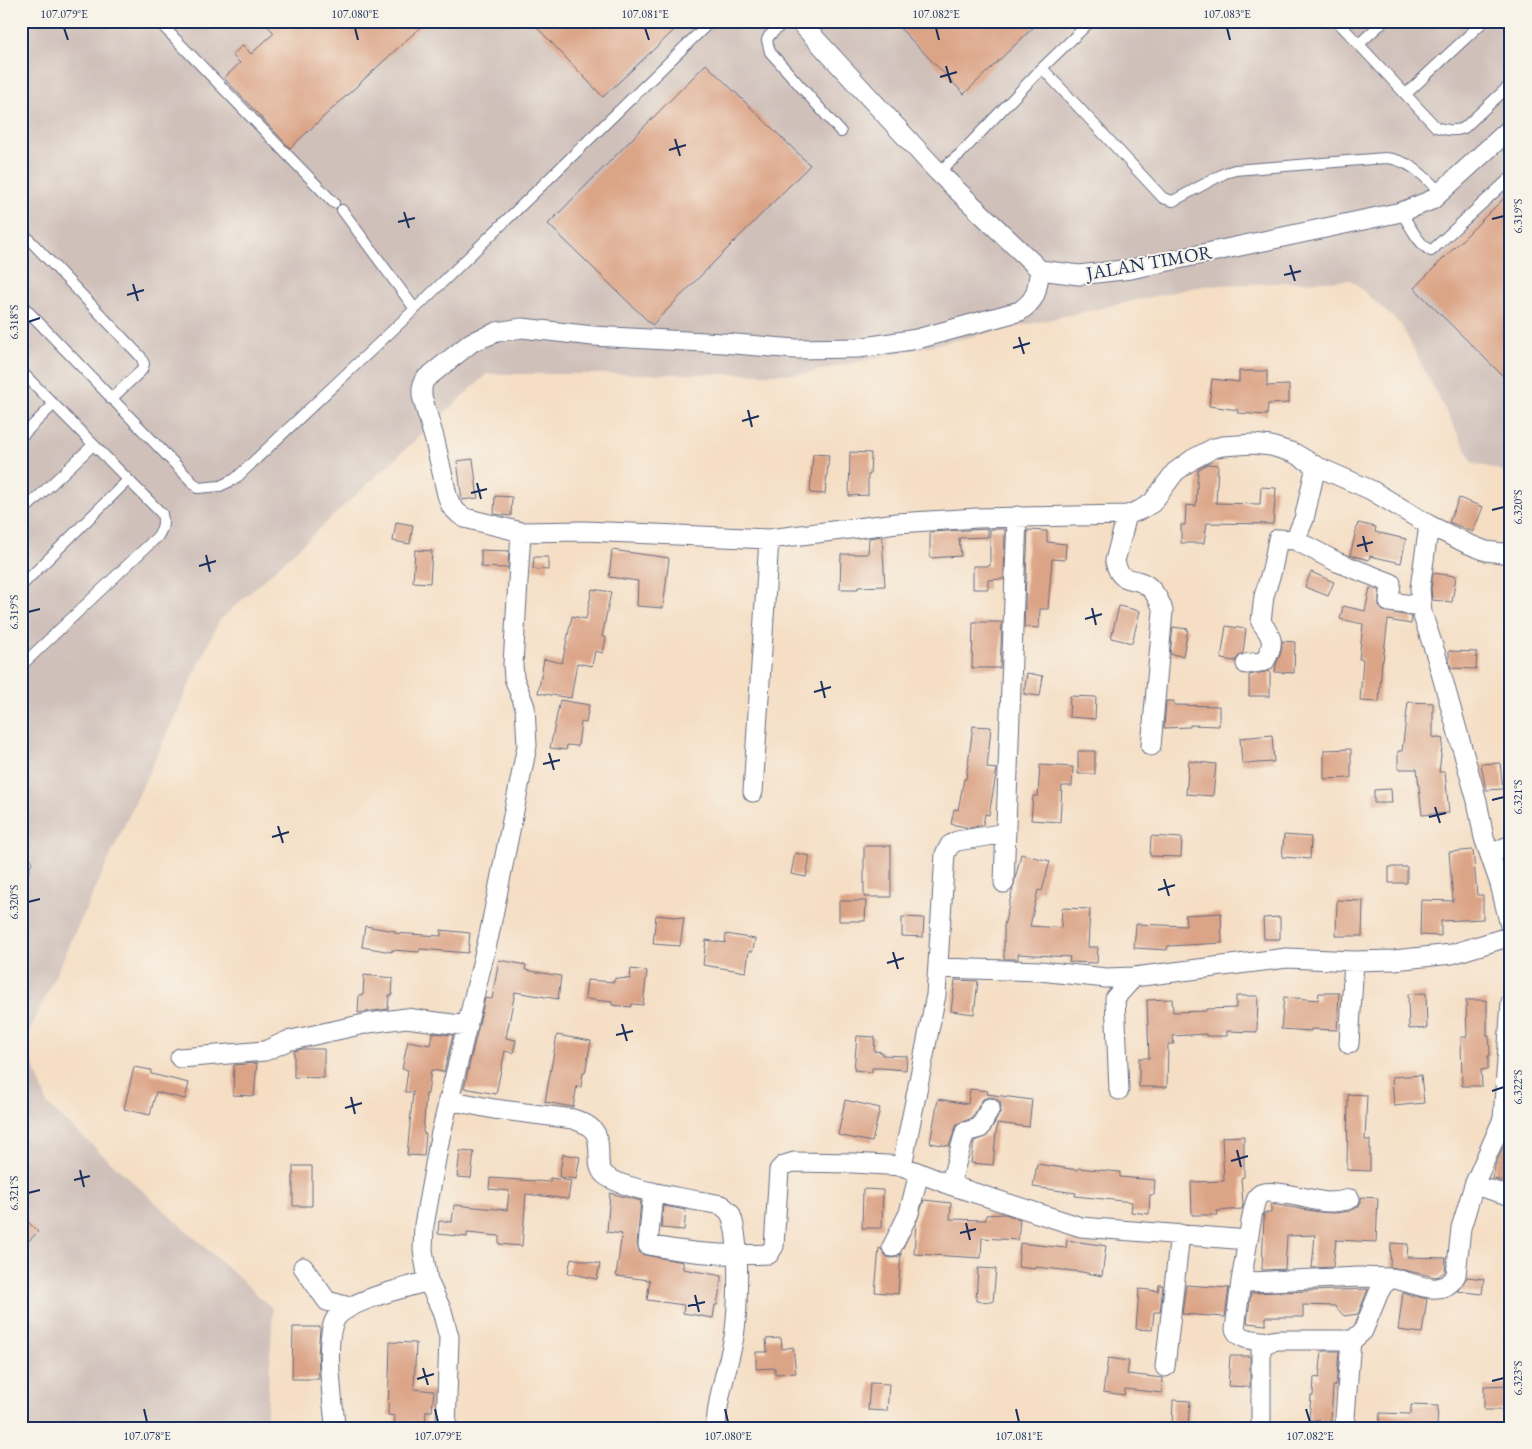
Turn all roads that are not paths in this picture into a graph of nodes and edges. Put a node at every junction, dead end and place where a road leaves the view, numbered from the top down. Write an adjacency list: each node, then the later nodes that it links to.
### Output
1 (158, 21): 22 (lane)
2 (711, 21): 22 (lane)
3 (785, 21): 14 (lane)
4 (799, 21): 15 (street)
5 (1091, 21): 10 (lane)
6 (1336, 21): 9 (lane)
7 (1384, 21): 9 (lane)
8 (1484, 21): 12 (lane)
9 (1359, 44): 12 (lane)
10 (1042, 68): 15 (lane); 17 (lane)
11 (1511, 84): 12 (lane)
12 (1406, 94)
13 (1511, 128): 17 (street, JALAN TIMOR)
14 (841, 132)
15 (938, 172): 20 (street)
16 (1511, 177): 18 (lane)
17 (1441, 193): 18 (street, JALAN TIMOR)
18 (1401, 212): 20 (street, JALAN TIMOR)
19 (21, 231): 24 (lane)
20 (1040, 270): 34 (street)
21 (21, 304): 24 (lane)
22 (415, 309): 24 (lane)
23 (21, 371): 25 (lane)
24 (111, 399)
25 (54, 404): 26 (lane); 27 (lane)
26 (21, 437)
27 (93, 445): 29 (lane); 30 (lane)
28 (1316, 466): 31 (street); 33 (street); 36 (street)
29 (128, 480): 38 (lane); 41 (lane)
30 (21, 513)
31 (1126, 515): 32 (street); 42 (street)
32 (1017, 516): 35 (street); 44 (street)
33 (1429, 525): 37 (street); 39 (street)
34 (521, 532): 35 (street); 56 (street)
35 (769, 539): 43 (street)
36 (1295, 540): 39 (street); 40 (street)
37 (1511, 554)
38 (21, 586)
39 (1421, 606): 46 (street)
40 (1246, 664)
41 (21, 666)
42 (1151, 746)
43 (754, 792)
44 (1006, 833): 49 (street); 53 (street)
45 (1511, 845): 46 (street)
46 (1490, 854): 50 (street)
47 (26, 862): 48 (lane)
48 (21, 877)
49 (1004, 883)
50 (1511, 930)
51 (1511, 936): 52 (street)
52 (1354, 961): 54 (street); 57 (street)
53 (938, 968): 54 (street); 62 (street)
54 (1134, 977): 59 (street)
55 (1511, 1002): 64 (street)
56 (468, 1026): 58 (street); 60 (street)
57 (1348, 1044)
58 (180, 1058)
59 (1118, 1090)
60 (448, 1100): 65 (street); 74 (street)
61 (990, 1108): 63 (street)
62 (911, 1170): 63 (street); 70 (street); 71 (street)
63 (950, 1185): 68 (street)
64 (1474, 1185): 66 (street); 73 (street)
65 (653, 1192): 71 (street); 71 (street)
66 (1511, 1196)
67 (1350, 1199): 69 (street)
68 (1180, 1234): 69 (street); 79 (street)
69 (1248, 1240): 75 (street)
70 (892, 1247)
71 (737, 1255): 82 (street)
72 (303, 1267): 76 (street)
73 (1391, 1278): 75 (street); 77 (street)
74 (428, 1281): 76 (street); 81 (street)
75 (1241, 1281): 78 (street)
76 (348, 1308): 80 (street)
77 (1351, 1340): 78 (street); 84 (street)
78 (1268, 1342): 83 (street)
79 (1165, 1367)
80 (335, 1425)
81 (446, 1428)
82 (716, 1428)
83 (1261, 1428)
84 (1347, 1428)

